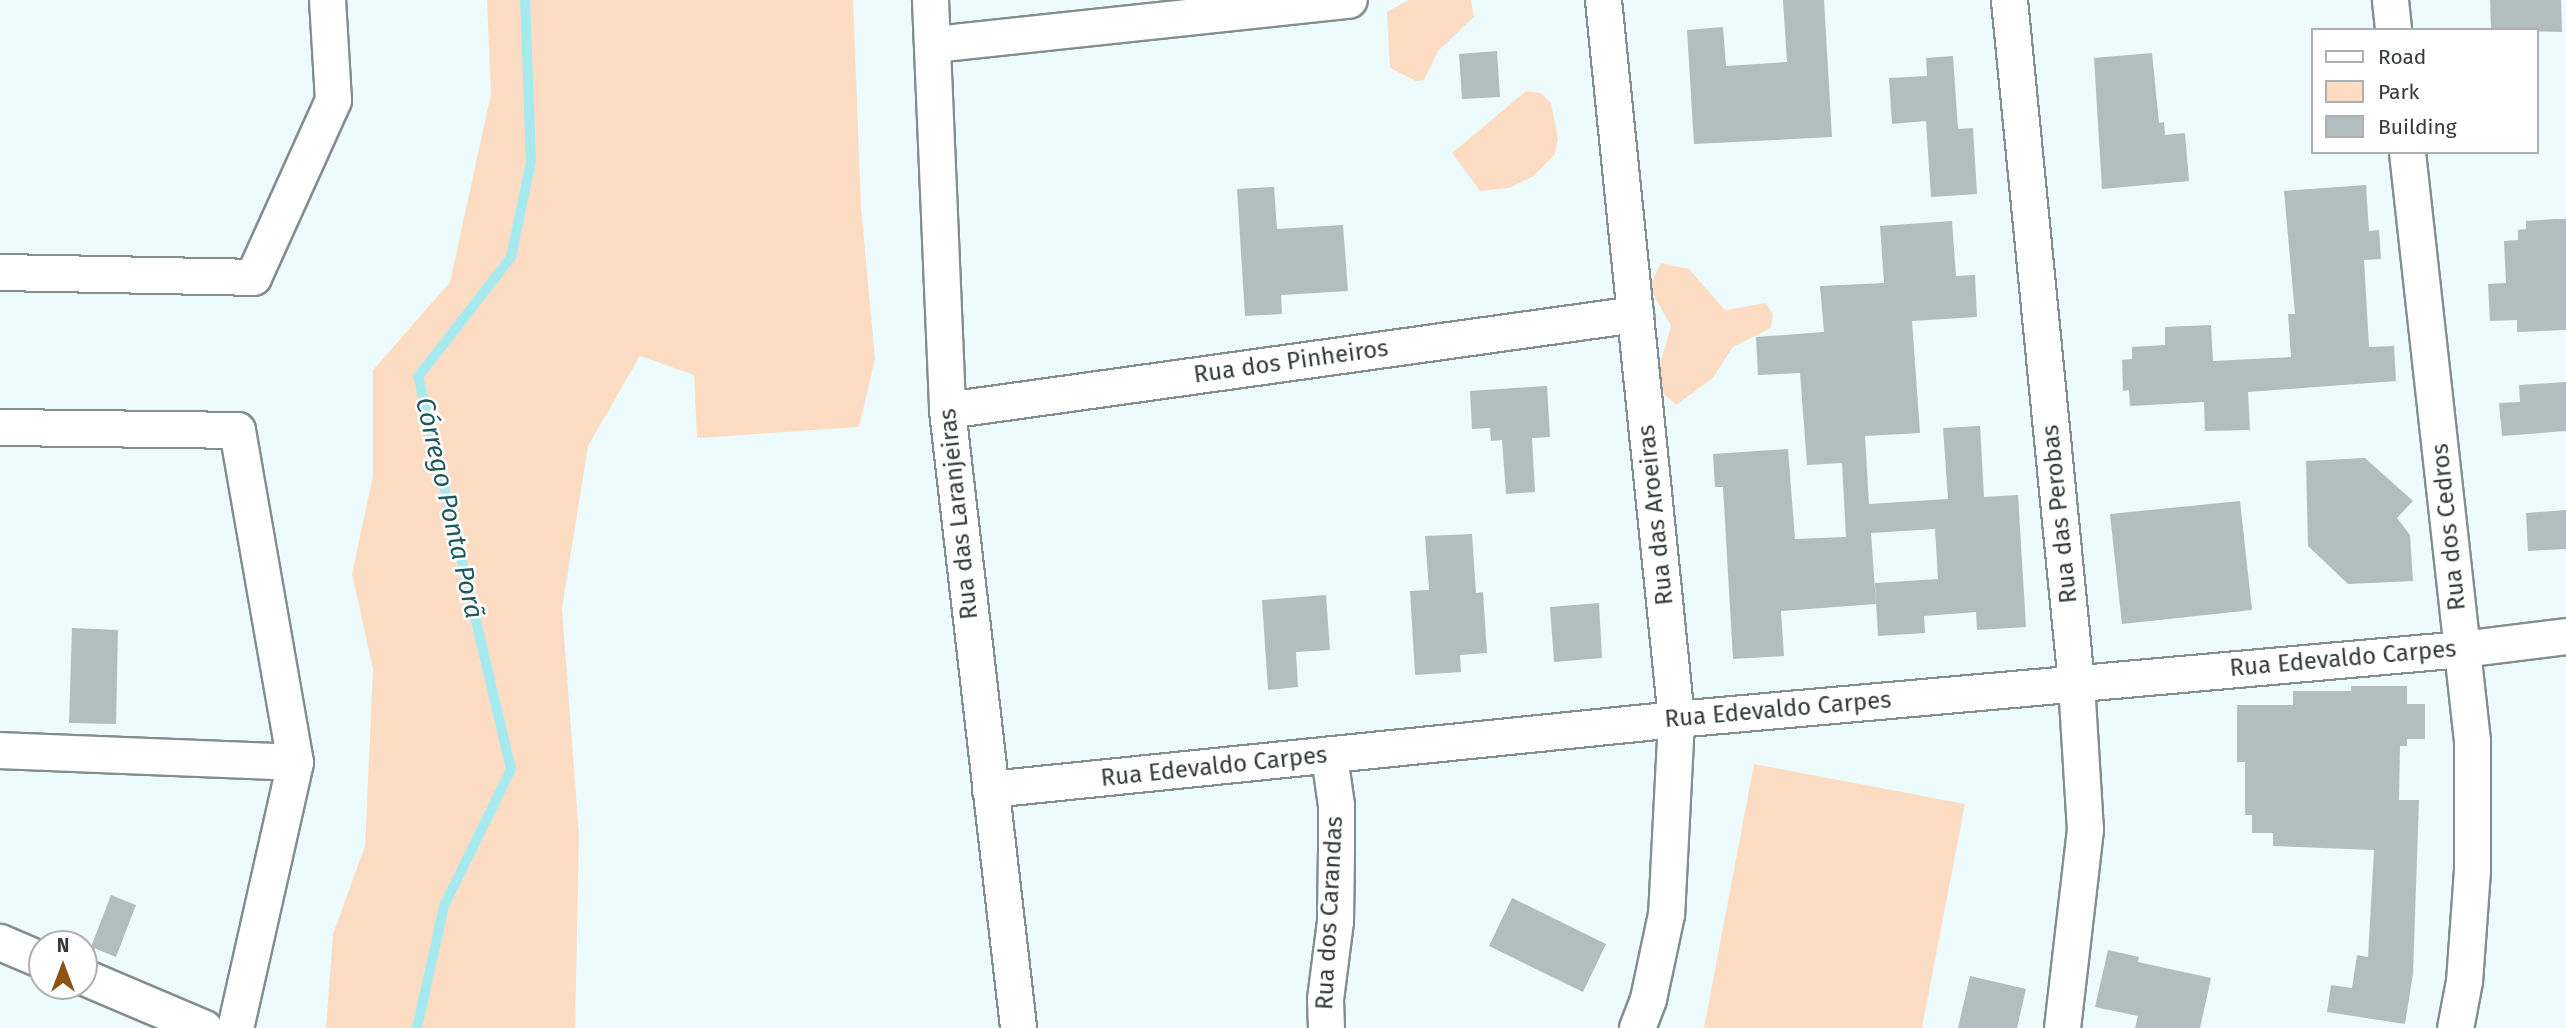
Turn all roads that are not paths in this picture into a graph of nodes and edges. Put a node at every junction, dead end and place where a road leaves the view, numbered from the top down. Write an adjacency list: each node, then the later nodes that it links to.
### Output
1 (327, 0): 10 (street)
2 (930, 0): 8 (street, Rua das Laranjeiras)
3 (1349, 0): 8 (street)
4 (1603, 0): 11 (street, Rua das Aroeiras)
5 (2009, 0): 16 (street, Rua das Perobas)
6 (2390, 0): 7 (street)
7 (2393, 28)
8 (934, 44): 12 (street, Rua das Laranjeiras)
9 (2407, 154): 15 (street, Rua dos Cedros)
10 (0, 272)
11 (1635, 314): 12 (street, Rua dos Pinheiros); 17 (street, Rua das Aroeiras)
12 (947, 410): 21 (street, Rua das Laranjeiras)
13 (0, 427): 20 (street)
14 (2566, 636): 15 (street, Rua Edevaldo Carpes)
15 (2462, 649): 16 (street, Rua Edevaldo Carpes); 31 (street, Rua dos Cedros)
16 (2076, 683): 17 (street, Rua Edevaldo Carpes); 30 (street, Rua das Perobas)
17 (1676, 719): 19 (street, Rua Edevaldo Carpes); 29 (street, Rua das Aroeiras)
18 (0, 750): 20 (street)
19 (1329, 756): 21 (street, Rua Edevaldo Carpes); 28 (street, Rua dos Carandas)
20 (295, 762): 27 (street)
21 (990, 789): 25 (street, Rua das Laranjeiras)
22 (0, 942): 23 (street)
23 (28, 954)
24 (98, 983): 26 (street)
25 (1018, 1026)
26 (204, 1028)
27 (235, 1028)
28 (1326, 1028)
29 (1637, 1028)
30 (2062, 1028)
31 (2455, 1028)

